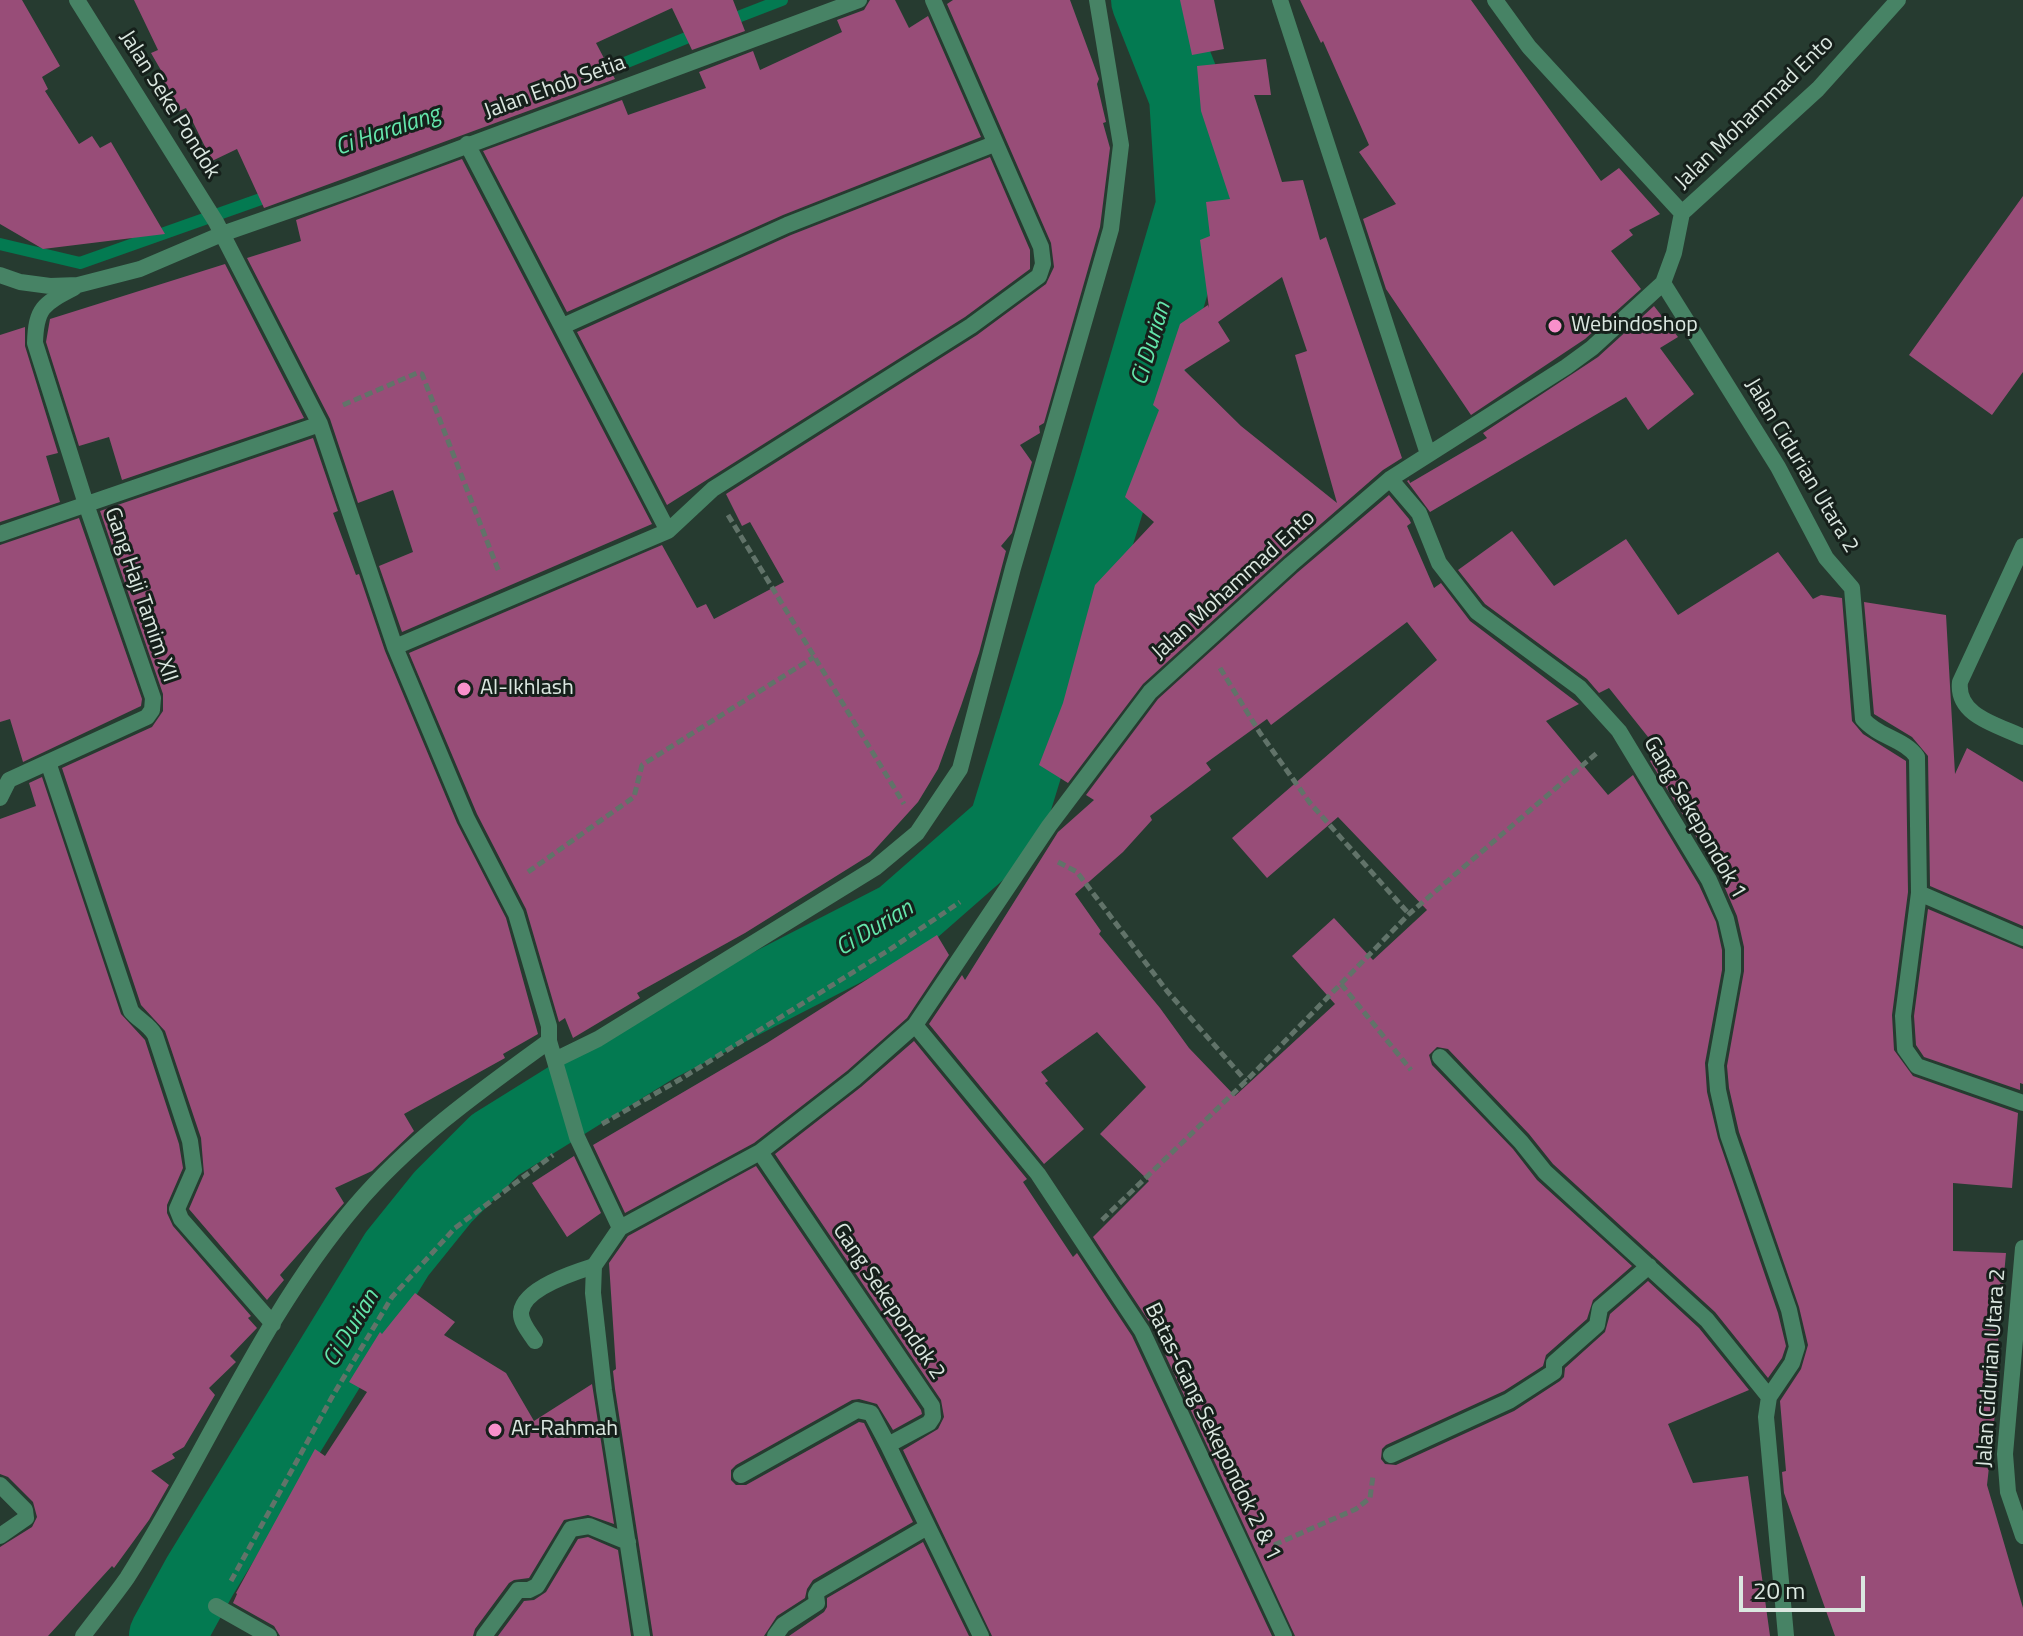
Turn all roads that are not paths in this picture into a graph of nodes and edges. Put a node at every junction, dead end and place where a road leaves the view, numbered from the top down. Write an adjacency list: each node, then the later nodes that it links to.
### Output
1 (77, 0): 11 (street, Jalan Seke Pondok)
2 (859, 0): 8 (street, Jalan Ehob Setia)
3 (933, 0): 9 (street)
4 (1097, 0): 32 (street)
5 (1280, 0): 17 (street)
6 (1495, 0): 10 (street)
7 (1898, 0): 10 (street, Jalan Mohammad Ento)
8 (467, 144): 11 (street, Jalan Ehob Setia); 15 (street)
9 (994, 144): 15 (street); 20 (street)
10 (1682, 213): 13 (street, Jalan Mohammad Ento)
11 (219, 228): 14 (street, Jalan Ehob Setia); 16 (street, Jalan Seke Pondok)
12 (0, 275): 14 (street)
13 (1663, 283): 17 (street, Jalan Mohammad Ento); 27 (street, Jalan Cidurian Utara 2)
14 (78, 285): 19 (street)
15 (563, 326): 20 (street)
16 (318, 420): 19 (street); 23 (street, Jalan Seke Pondok)
17 (1428, 454): 18 (street, Jalan Mohammad Ento)
18 (1390, 479): 29 (street, Jalan Mohammad Ento); 41 (street, Gang Sekepondok 1)
19 (86, 504): 21 (street); 25 (street, Gang Haji Tamim XII)
20 (668, 531): 23 (street)
21 (0, 534)
22 (2023, 546): 24 (street)
23 (395, 647): 30 (street, Jalan Seke Pondok)
24 (2023, 737)
25 (48, 762): 26 (street, Gang Haji Tamim XII); 39 (street)
26 (0, 798)
27 (1919, 893): 28 (street); 33 (street, Jalan Cidurian Utara 2)
28 (2023, 938)
29 (915, 1025): 34 (street, Jalan Mohammad Ento); 57 (street, Batas-Gang Sekepondok 2 & 1)
30 (549, 1041): 32 (street, Jalan Seke Pondok); 39 (street)
31 (1440, 1057): 38 (street)
32 (556, 1063): 35 (street, Jalan Seke Pondok)
33 (2023, 1103)
34 (760, 1152): 35 (street, Jalan Mohammad Ento); 42 (street, Gang Sekepondok 2)
35 (620, 1228): 37 (street)
36 (2023, 1248): 48 (street, Jalan Cidurian Utara 2)
37 (594, 1266): 40 (street); 49 (street)
38 (1649, 1266): 41 (street); 43 (street)
39 (273, 1324): 51 (street)
40 (535, 1341)
41 (1769, 1397): 58 (street)
42 (888, 1445): 44 (street); 46 (street)
43 (1391, 1455)
44 (741, 1475)
45 (0, 1485): 47 (street)
46 (927, 1527): 55 (street); 56 (street)
47 (0, 1536)
48 (2023, 1536)
49 (628, 1542): 53 (street); 54 (street)
50 (216, 1606): 52 (street)
51 (83, 1636)
52 (269, 1636)
53 (484, 1636)
54 (642, 1636)
55 (775, 1636)
56 (981, 1636)
57 (1284, 1636)
58 (1786, 1636)

